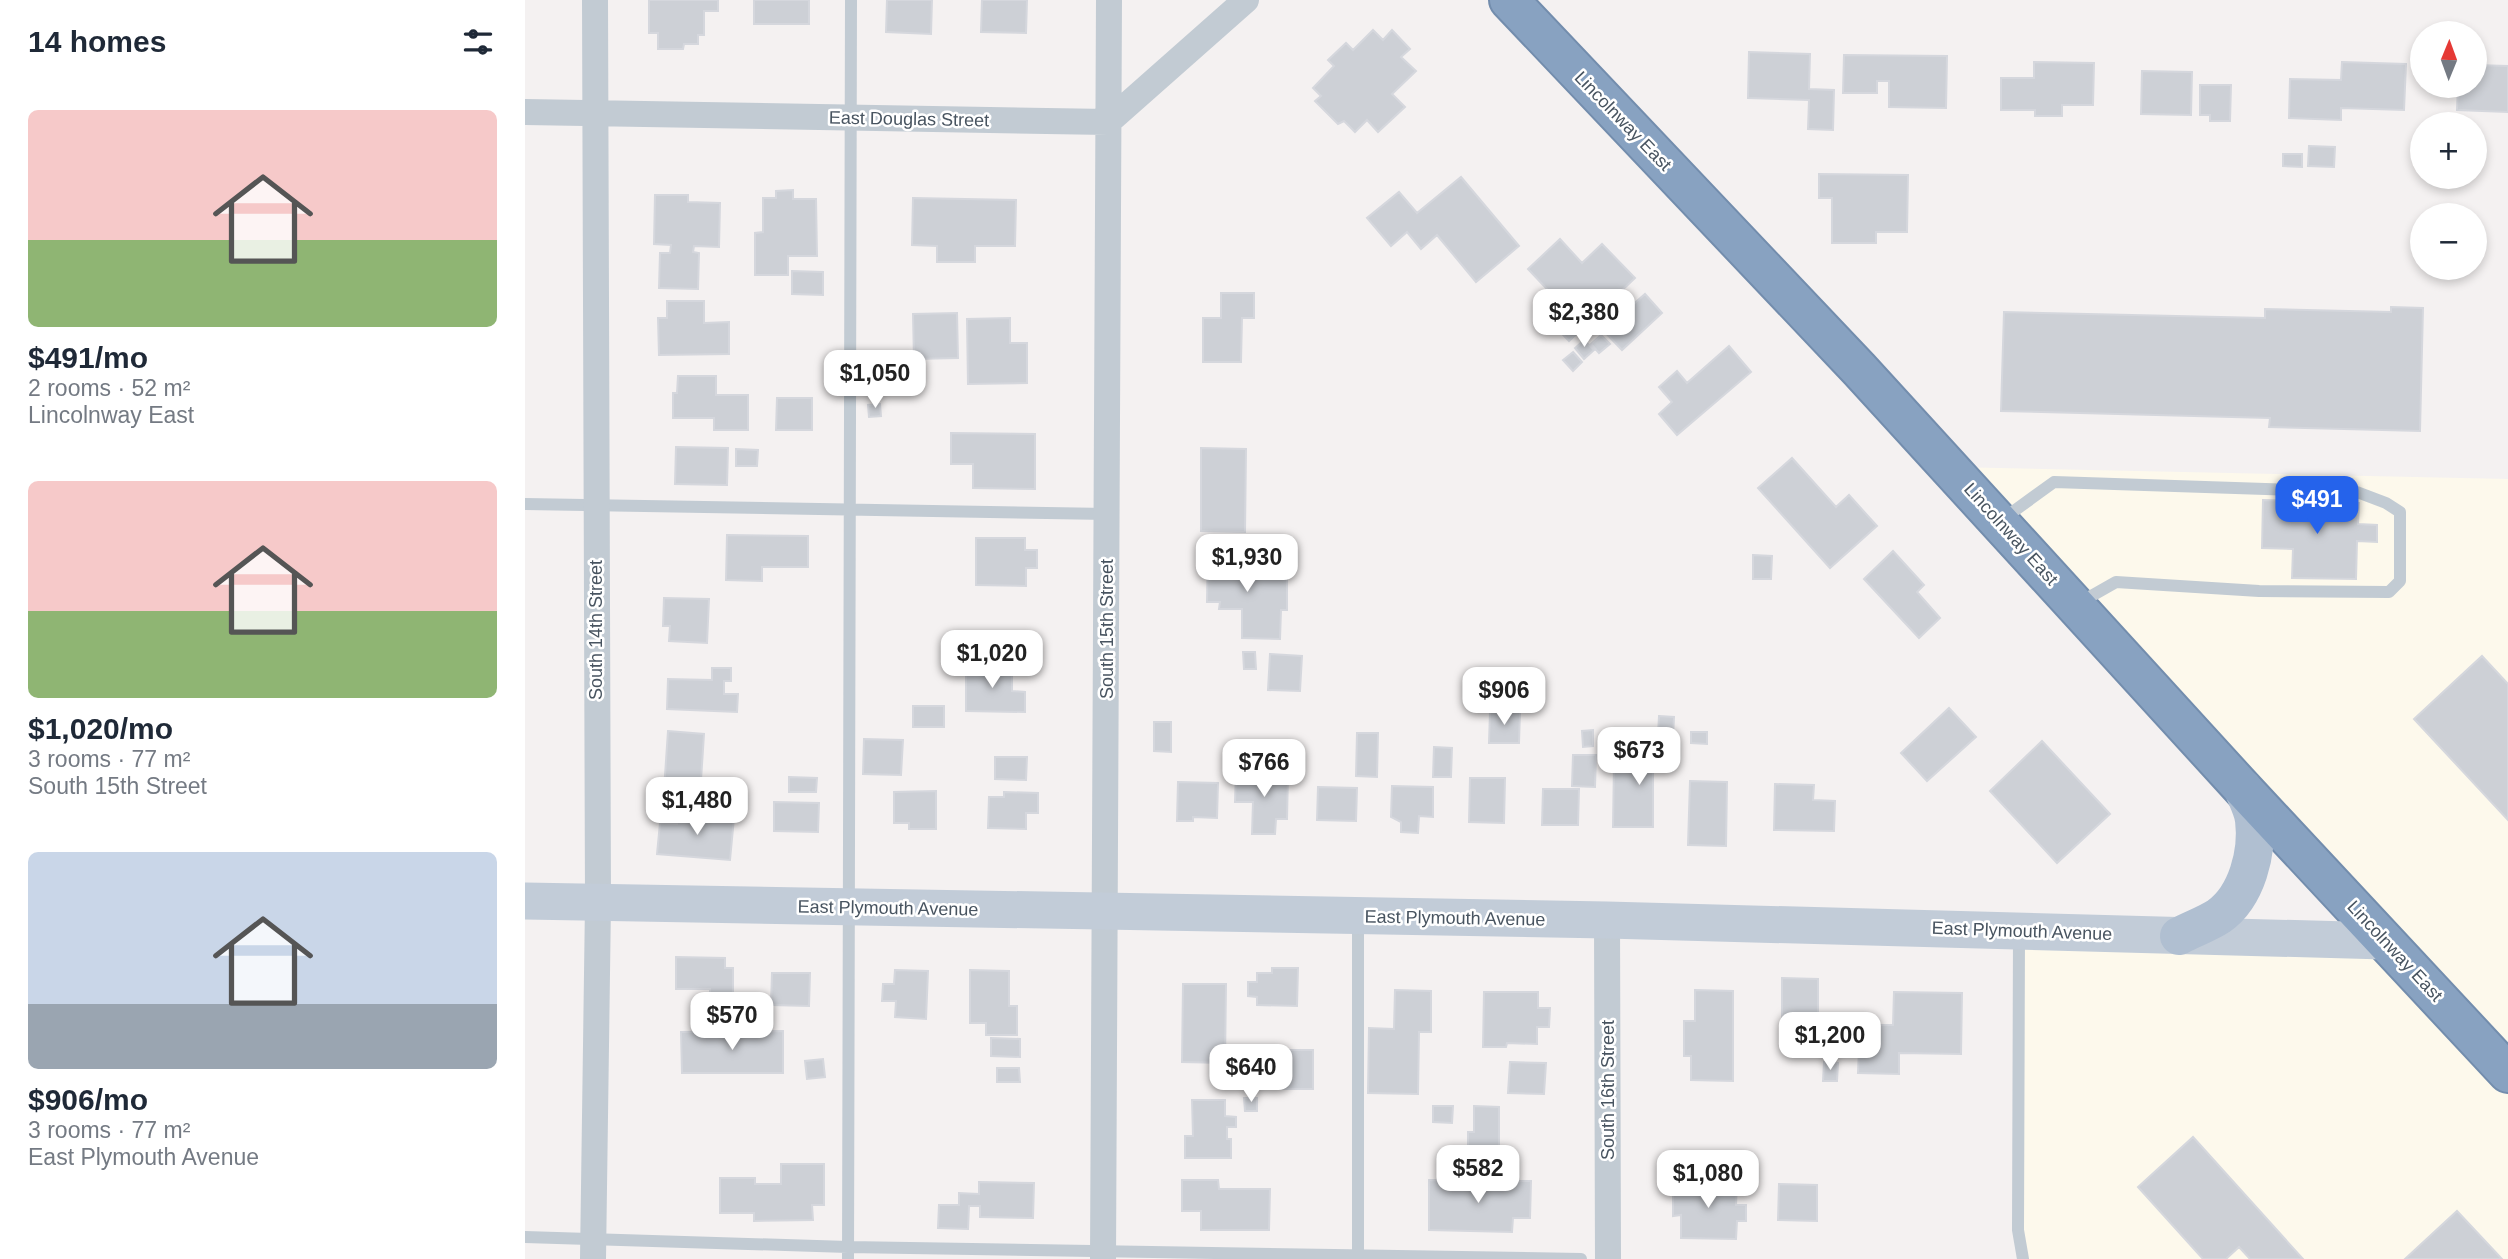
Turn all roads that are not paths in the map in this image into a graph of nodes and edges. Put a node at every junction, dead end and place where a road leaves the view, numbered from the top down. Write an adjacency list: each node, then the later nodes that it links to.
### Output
1 (595, 0): 7 (street, South 14th Street)
2 (851, 0): 8 (lane)
3 (1109, 0): 9 (street, South 15th Street)
4 (1246, 0): 9 (street)
5 (1509, 0): 14 (highway, Lincolnway East)
6 (525, 112): 7 (street, East Douglas Street)
7 (594, 113): 8 (street, East Douglas Street); 11 (street, South 14th Street)
8 (851, 117): 9 (street, East Douglas Street); 12 (lane)
9 (1108, 122): 13 (street, South 15th Street)
10 (525, 503): 11 (lane)
11 (596, 505): 12 (lane); 18 (street, South 14th Street)
12 (851, 509): 13 (lane); 19 (lane)
13 (1108, 514): 20 (street, South 15th Street)
14 (1999, 522): 15 (highway, Lincolnway East); 15 (lane)
15 (2075, 605): 16 (highway, Lincolnway East)
16 (2243, 789): 24 (main road); 25 (highway, Lincolnway East)
17 (525, 901): 18 (main road, East Plymouth Avenue)
18 (598, 903): 19 (main road, East Plymouth Avenue); 28 (street, South 14th Street)
19 (850, 907): 20 (main road, East Plymouth Avenue); 29 (lane)
20 (1105, 911): 21 (main road, East Plymouth Avenue); 30 (street, South 15th Street)
21 (1358, 916): 22 (main road, East Plymouth Avenue); 31 (lane)
22 (1607, 920): 23 (main road, East Plymouth Avenue); 33 (street, South 16th Street)
23 (2019, 931): 24 (main road, East Plymouth Avenue); 34 (lane)
24 (2179, 936): 25 (main road, East Plymouth Avenue)
25 (2385, 941): 26 (highway, Lincolnway East)
26 (2508, 1073)
27 (525, 1237): 28 (lane)
28 (593, 1249): 29 (lane)
29 (848, 1253): 30 (lane)
30 (1103, 1254): 31 (lane)
31 (1358, 1257): 32 (lane)
32 (1581, 1259)
33 (1608, 1259)
34 (2023, 1259)

